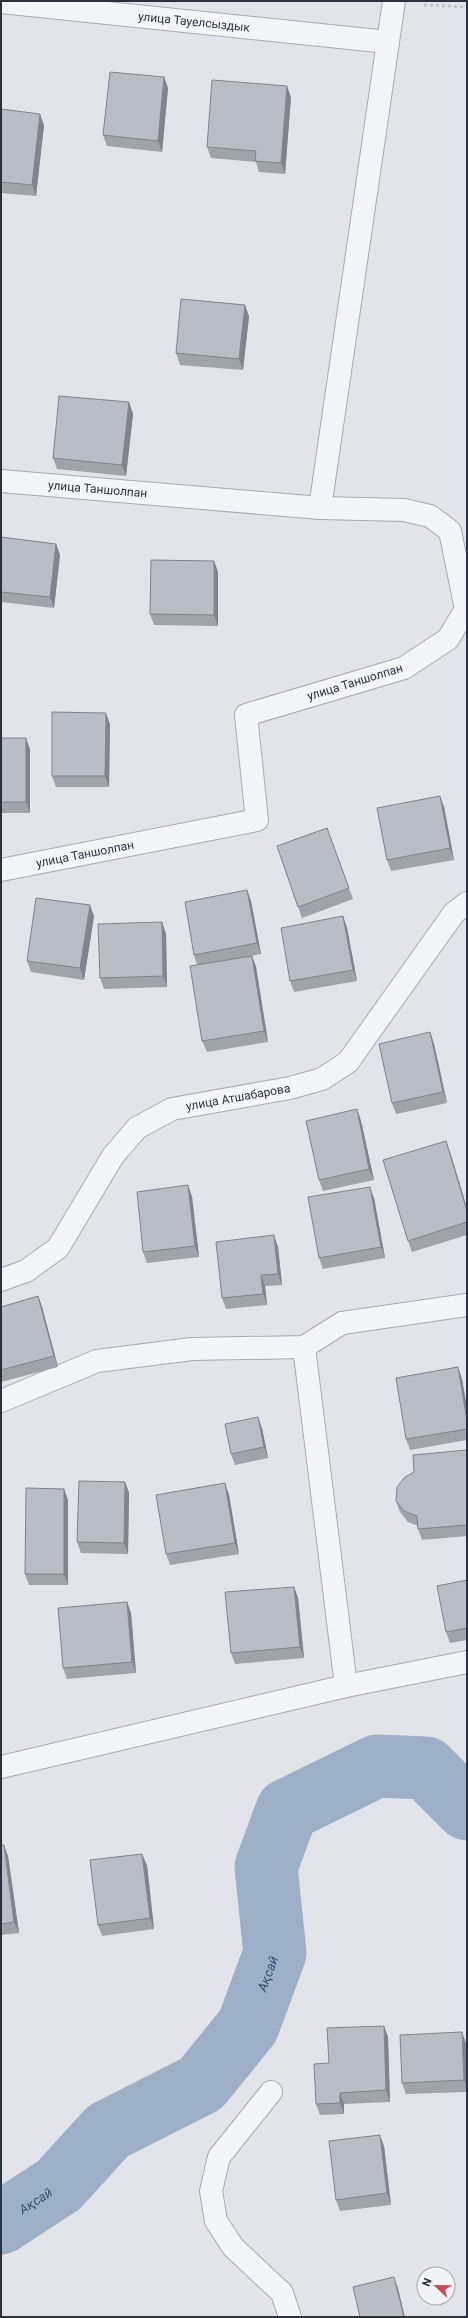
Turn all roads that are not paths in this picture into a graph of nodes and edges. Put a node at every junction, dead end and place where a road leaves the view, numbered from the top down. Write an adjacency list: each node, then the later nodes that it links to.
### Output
1 (1, 2): 3 (street, улица Тауелсыздык)
2 (394, 2): 3 (street)
3 (388, 42): 5 (street)
4 (1, 481): 5 (street, улица Таншолпан)
5 (320, 508): 6 (street, улица Таншолпан)
6 (466, 609): 7 (street, улица Таншолпан)
7 (1, 870)
8 (467, 902): 9 (street, улица Атшабарова)
9 (1, 1280)
10 (467, 1305): 11 (street)
11 (304, 1347): 12 (street); 14 (street)
12 (1, 1400)
13 (467, 1662): 14 (street)
14 (346, 1686): 15 (street)
15 (1, 1767)
16 (272, 2092): 17 (street)
17 (290, 2317)

